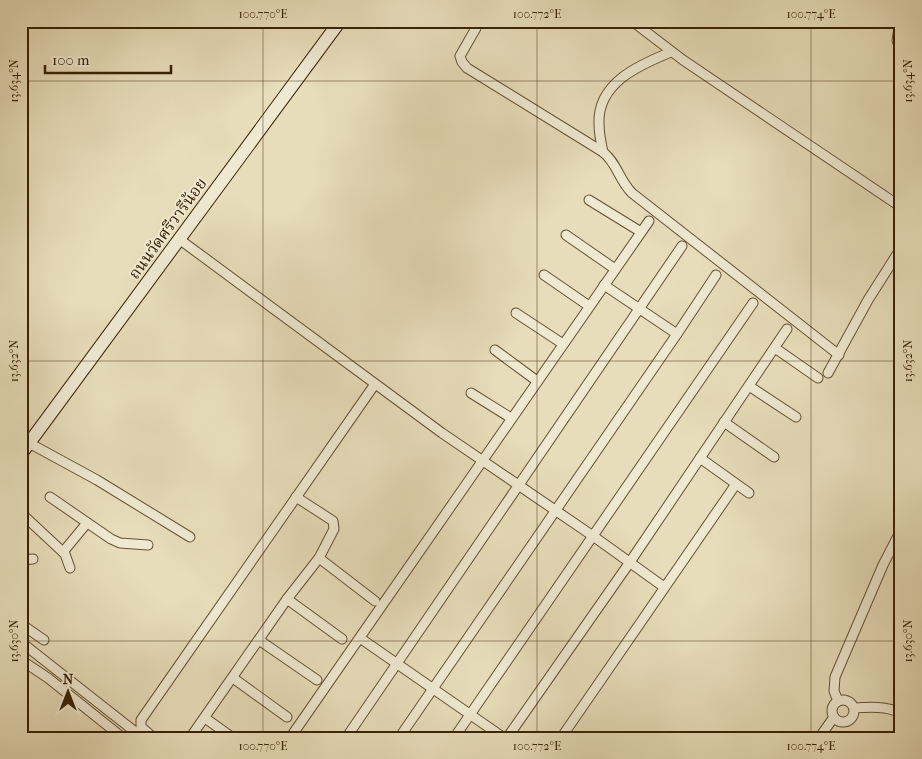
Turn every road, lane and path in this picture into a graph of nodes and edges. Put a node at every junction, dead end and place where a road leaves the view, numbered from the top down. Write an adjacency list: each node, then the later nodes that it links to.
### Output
1 (340, 21): 13 (main road, ถนนวัดศรีวารีน้อย)
2 (477, 21): 7 (street)
3 (632, 21): 6 (street)
4 (900, 21): 5 (street)
5 (897, 41)
6 (672, 52): 7 (street); 9 (street)
7 (603, 152): 29 (street)
8 (589, 200): 11 (street)
9 (901, 207)
10 (649, 220): 11 (street)
11 (641, 232): 16 (street)
12 (566, 235): 16 (street)
13 (179, 239): 33 (street); 39 (main road, ถนนวัดศรีวารีน้อย)
14 (682, 246): 22 (street)
15 (901, 248): 29 (street)
16 (616, 268): 19 (street)
17 (544, 274): 21 (street)
18 (716, 274): 25 (street)
19 (604, 285): 21 (street); 22 (street)
20 (753, 303): 52 (street)
21 (589, 306): 26 (street)
22 (639, 309): 25 (street); 44 (street)
23 (516, 313): 26 (street)
24 (788, 329): 27 (street)
25 (677, 334): 48 (street)
26 (563, 344): 32 (street)
27 (775, 348): 31 (street); 34 (street)
28 (495, 350): 32 (street)
29 (838, 355): 30 (street)
30 (828, 373)
31 (818, 378)
32 (537, 381): 37 (street)
33 (375, 384): 42 (street); 47 (street)
34 (749, 386): 36 (street); 38 (street)
35 (472, 392): 37 (street)
36 (796, 417)
37 (511, 418): 42 (street)
38 (724, 422): 40 (street); 41 (street)
39 (25, 449): 53 (street)
40 (774, 457)
41 (700, 458): 43 (street); 59 (street)
42 (481, 461): 44 (street); 65 (street)
43 (736, 484): 45 (street); 61 (street)
44 (517, 486): 48 (street); 71 (street)
45 (749, 493)
46 (50, 496): 50 (street)
47 (296, 497): 56 (street); 84 (street)
48 (555, 511): 52 (street); 74 (street)
49 (21, 513): 55 (street)
50 (87, 523): 54 (street); 55 (street)
51 (901, 530): 75 (street)
52 (593, 536): 59 (street); 78 (street)
53 (190, 537)
54 (148, 545)
55 (63, 552): 60 (street)
56 (319, 558): 62 (street); 63 (street)
57 (33, 559): 58 (street)
58 (21, 560)
59 (630, 562): 61 (street); 91 (street)
60 (70, 568)
61 (664, 587): 92 (street)
62 (287, 599): 66 (street); 68 (street)
63 (375, 601)
64 (21, 624): 67 (street)
65 (360, 638): 71 (street); 87 (street)
66 (342, 639)
67 (44, 640)
68 (259, 640): 72 (street); 73 (street)
69 (21, 642): 83 (street)
70 (21, 660): 82 (street)
71 (396, 663): 74 (street); 88 (street)
72 (233, 678): 79 (street); 81 (street)
73 (316, 680)
74 (432, 688): 78 (street); 89 (street)
75 (838, 701): 76 (street); 80 (street)
76 (854, 708): 77 (street); 80 (street)
77 (901, 712)
78 (470, 714): 90 (street); 91 (street)
79 (286, 716)
80 (834, 717): 93 (street)
81 (205, 718): 85 (street); 86 (street)
82 (123, 738)
83 (143, 738)
84 (154, 738)
85 (190, 738)
86 (234, 738)
87 (290, 738)
88 (346, 738)
89 (399, 738)
90 (454, 738)
91 (505, 738)
92 (561, 738)
93 (819, 738)

